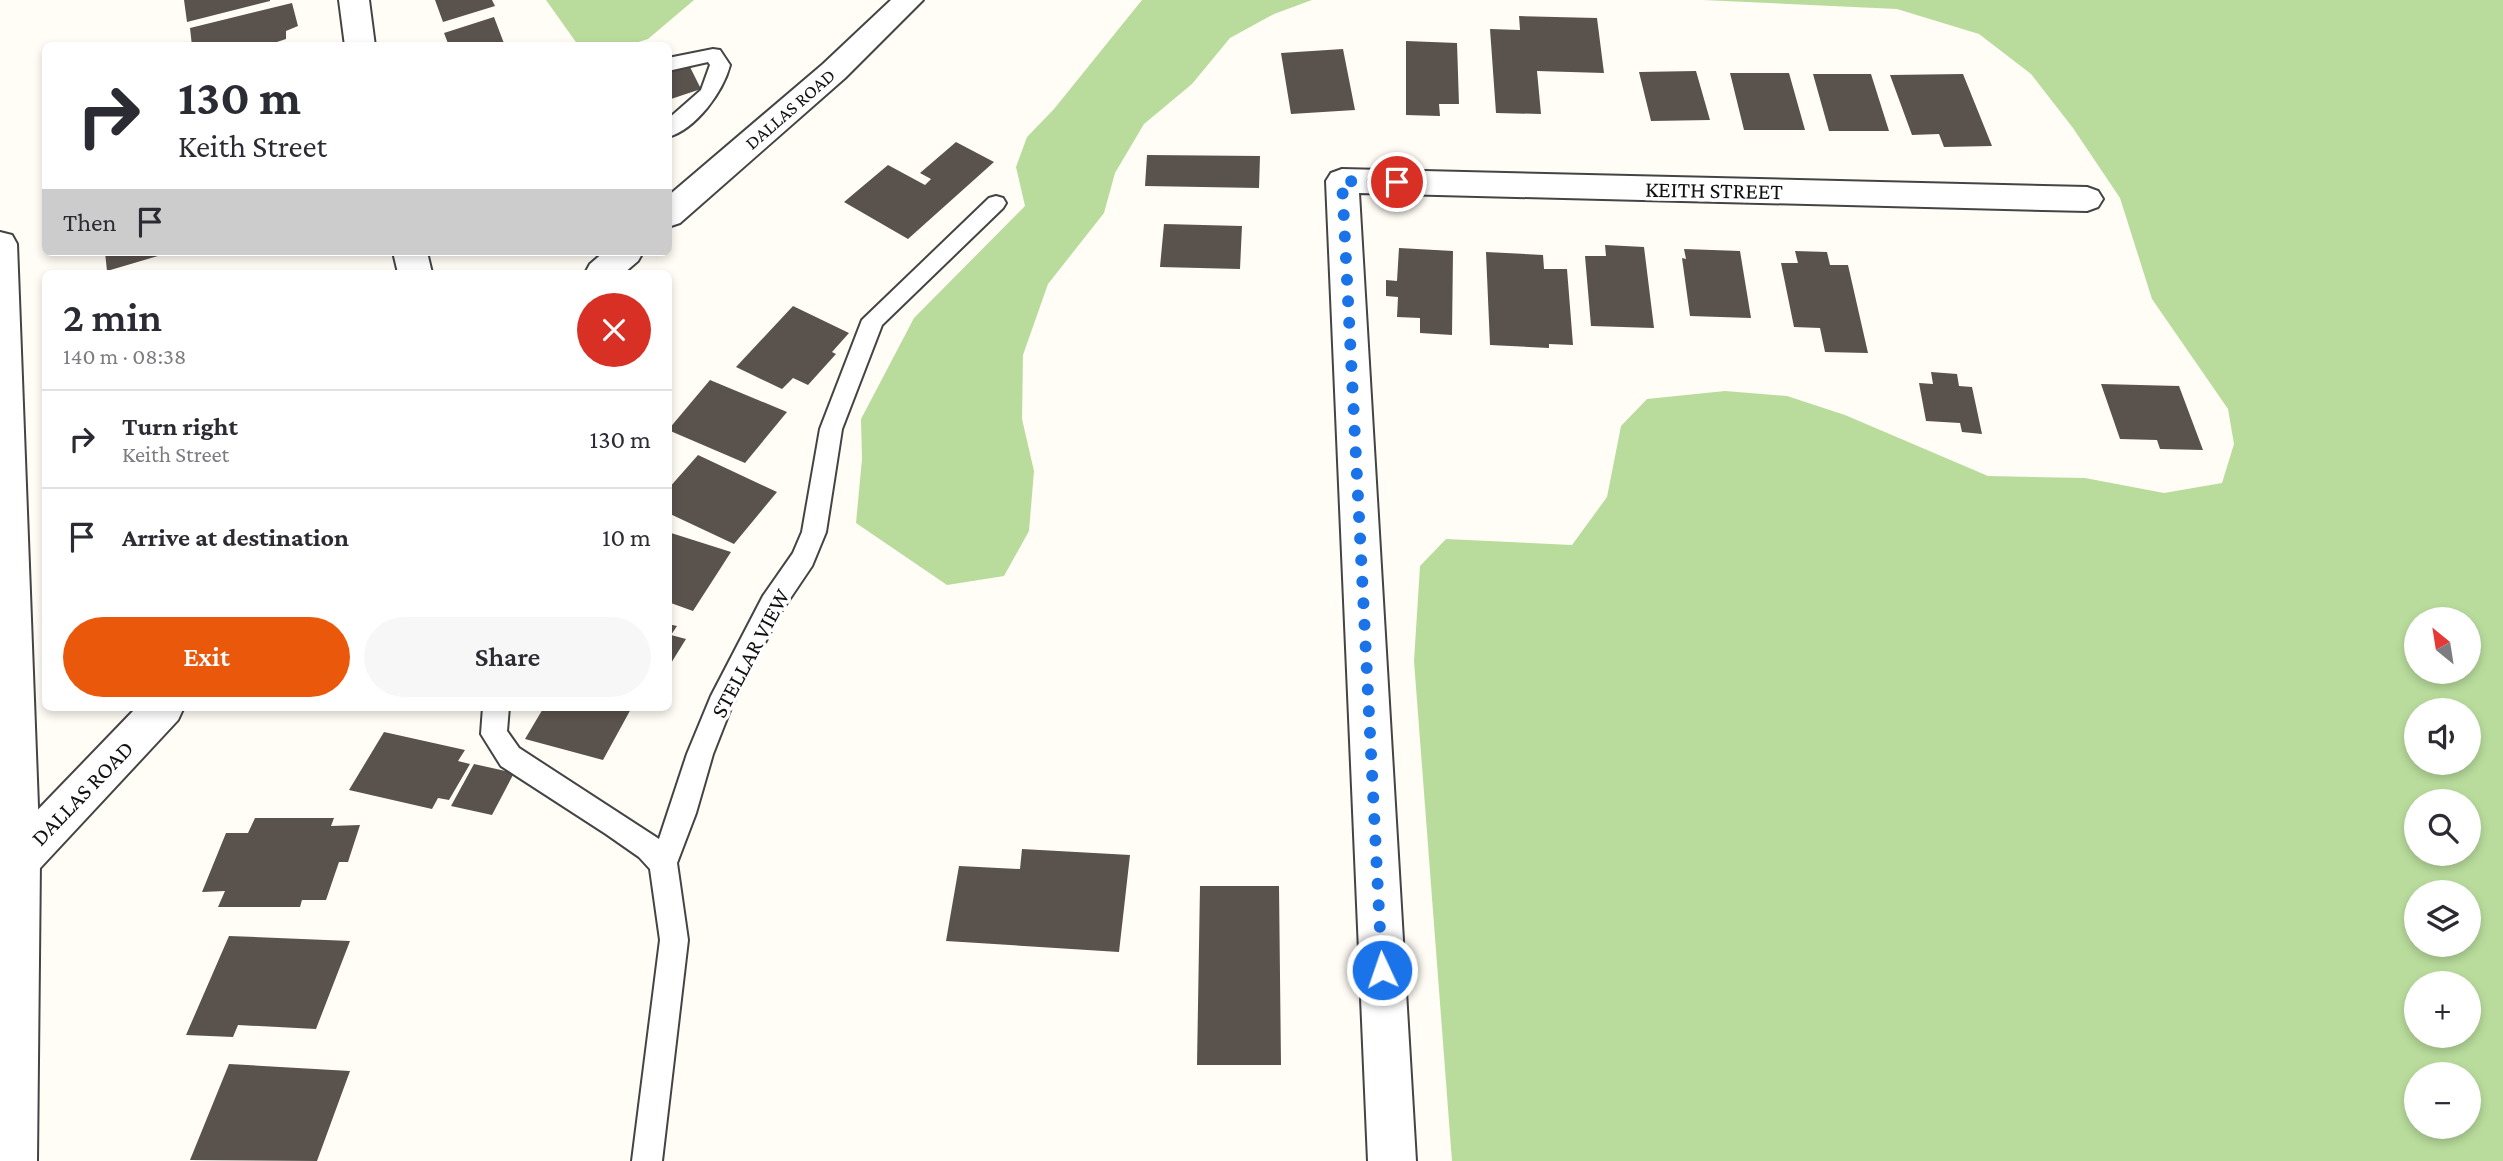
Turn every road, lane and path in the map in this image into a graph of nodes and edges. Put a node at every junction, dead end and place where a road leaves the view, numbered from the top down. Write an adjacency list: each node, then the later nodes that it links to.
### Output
1 (354, 0): 3 (street)
2 (908, 0): 8 (street, DALLAS ROAD)
3 (359, 42)
4 (672, 64): 5 (lane)
5 (672, 128)
6 (2087, 199): 18 (street, KEITH STREET)
7 (996, 203): 14 (lane, STELLAR VIEW)
8 (672, 212)
9 (0, 244): 15 (street)
10 (621, 256): 11 (street)
11 (605, 270)
12 (160, 711): 15 (street, DALLAS ROAD)
13 (496, 711): 14 (lane)
14 (663, 863): 17 (lane, STELLAR VIEW)
15 (6, 869): 16 (street)
16 (13, 1161)
17 (647, 1161)
18 (1392, 1161)

